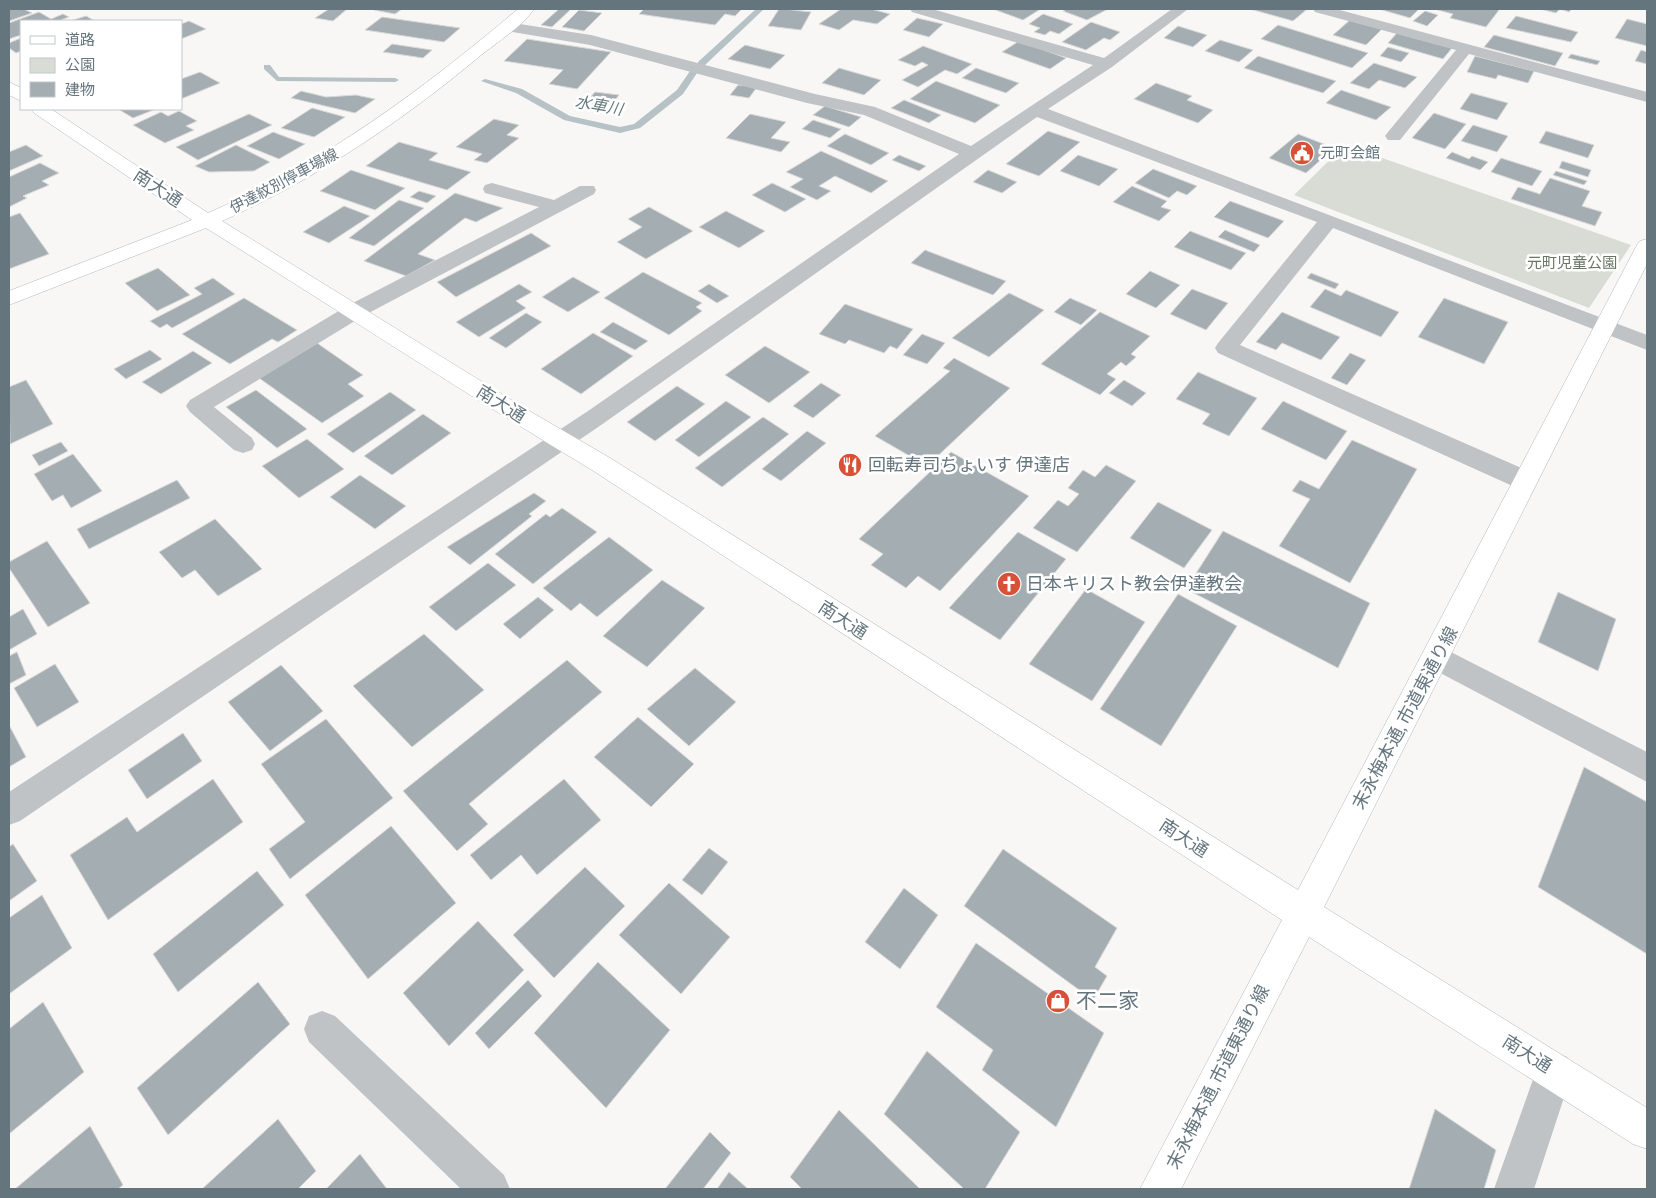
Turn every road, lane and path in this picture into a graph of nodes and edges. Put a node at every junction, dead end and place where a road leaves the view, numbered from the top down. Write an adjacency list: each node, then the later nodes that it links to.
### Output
1 (527, 9): 5 (street, 伊達紋別停車場線)
2 (917, 9): 7 (street)
3 (1320, 9): 6 (street)
4 (1168, 12): 7 (street)
5 (506, 27): 14 (street); 18 (street, 伊達紋別停車場線)
6 (1466, 48): 10 (street); 13 (street)
7 (1106, 64): 12 (street)
8 (9, 87): 9 (street)
9 (20, 95)
10 (1647, 97)
11 (41, 110): 18 (street, 南大通)
12 (1035, 110): 14 (street); 19 (street)
13 (1394, 136)
14 (974, 154): 25 (street)
15 (492, 189): 17 (street)
16 (587, 190): 17 (street)
17 (556, 206): 22 (street)
18 (209, 220): 21 (street, 伊達紋別停車場線); 22 (street, 南大通)
19 (1329, 220): 23 (street); 27 (street)
20 (1647, 244): 23 (street, 末永梅本通, 市道東通り線)
21 (9, 298)
22 (355, 311): 25 (street, 南大通); 26 (street)
23 (1604, 327): 24 (street); 27 (street, 末永梅本通, 市道東通り線)
24 (1647, 343)
25 (561, 441): 30 (street); 31 (street, 南大通)
26 (243, 444)
27 (1526, 481): 28 (street, 末永梅本通, 市道東通り線)
28 (1437, 657): 29 (street); 31 (street, 末永梅本通, 市道東通り線)
29 (1647, 768)
30 (9, 810)
31 (1302, 913): 33 (street, 南大通); 36 (street, 末永梅本通, 市道東通り線)
32 (322, 1029): 35 (street)
33 (1554, 1070): 34 (street, 南大通); 37 (street)
34 (1647, 1130)
35 (490, 1189)
36 (1160, 1189)
37 (1514, 1189)

